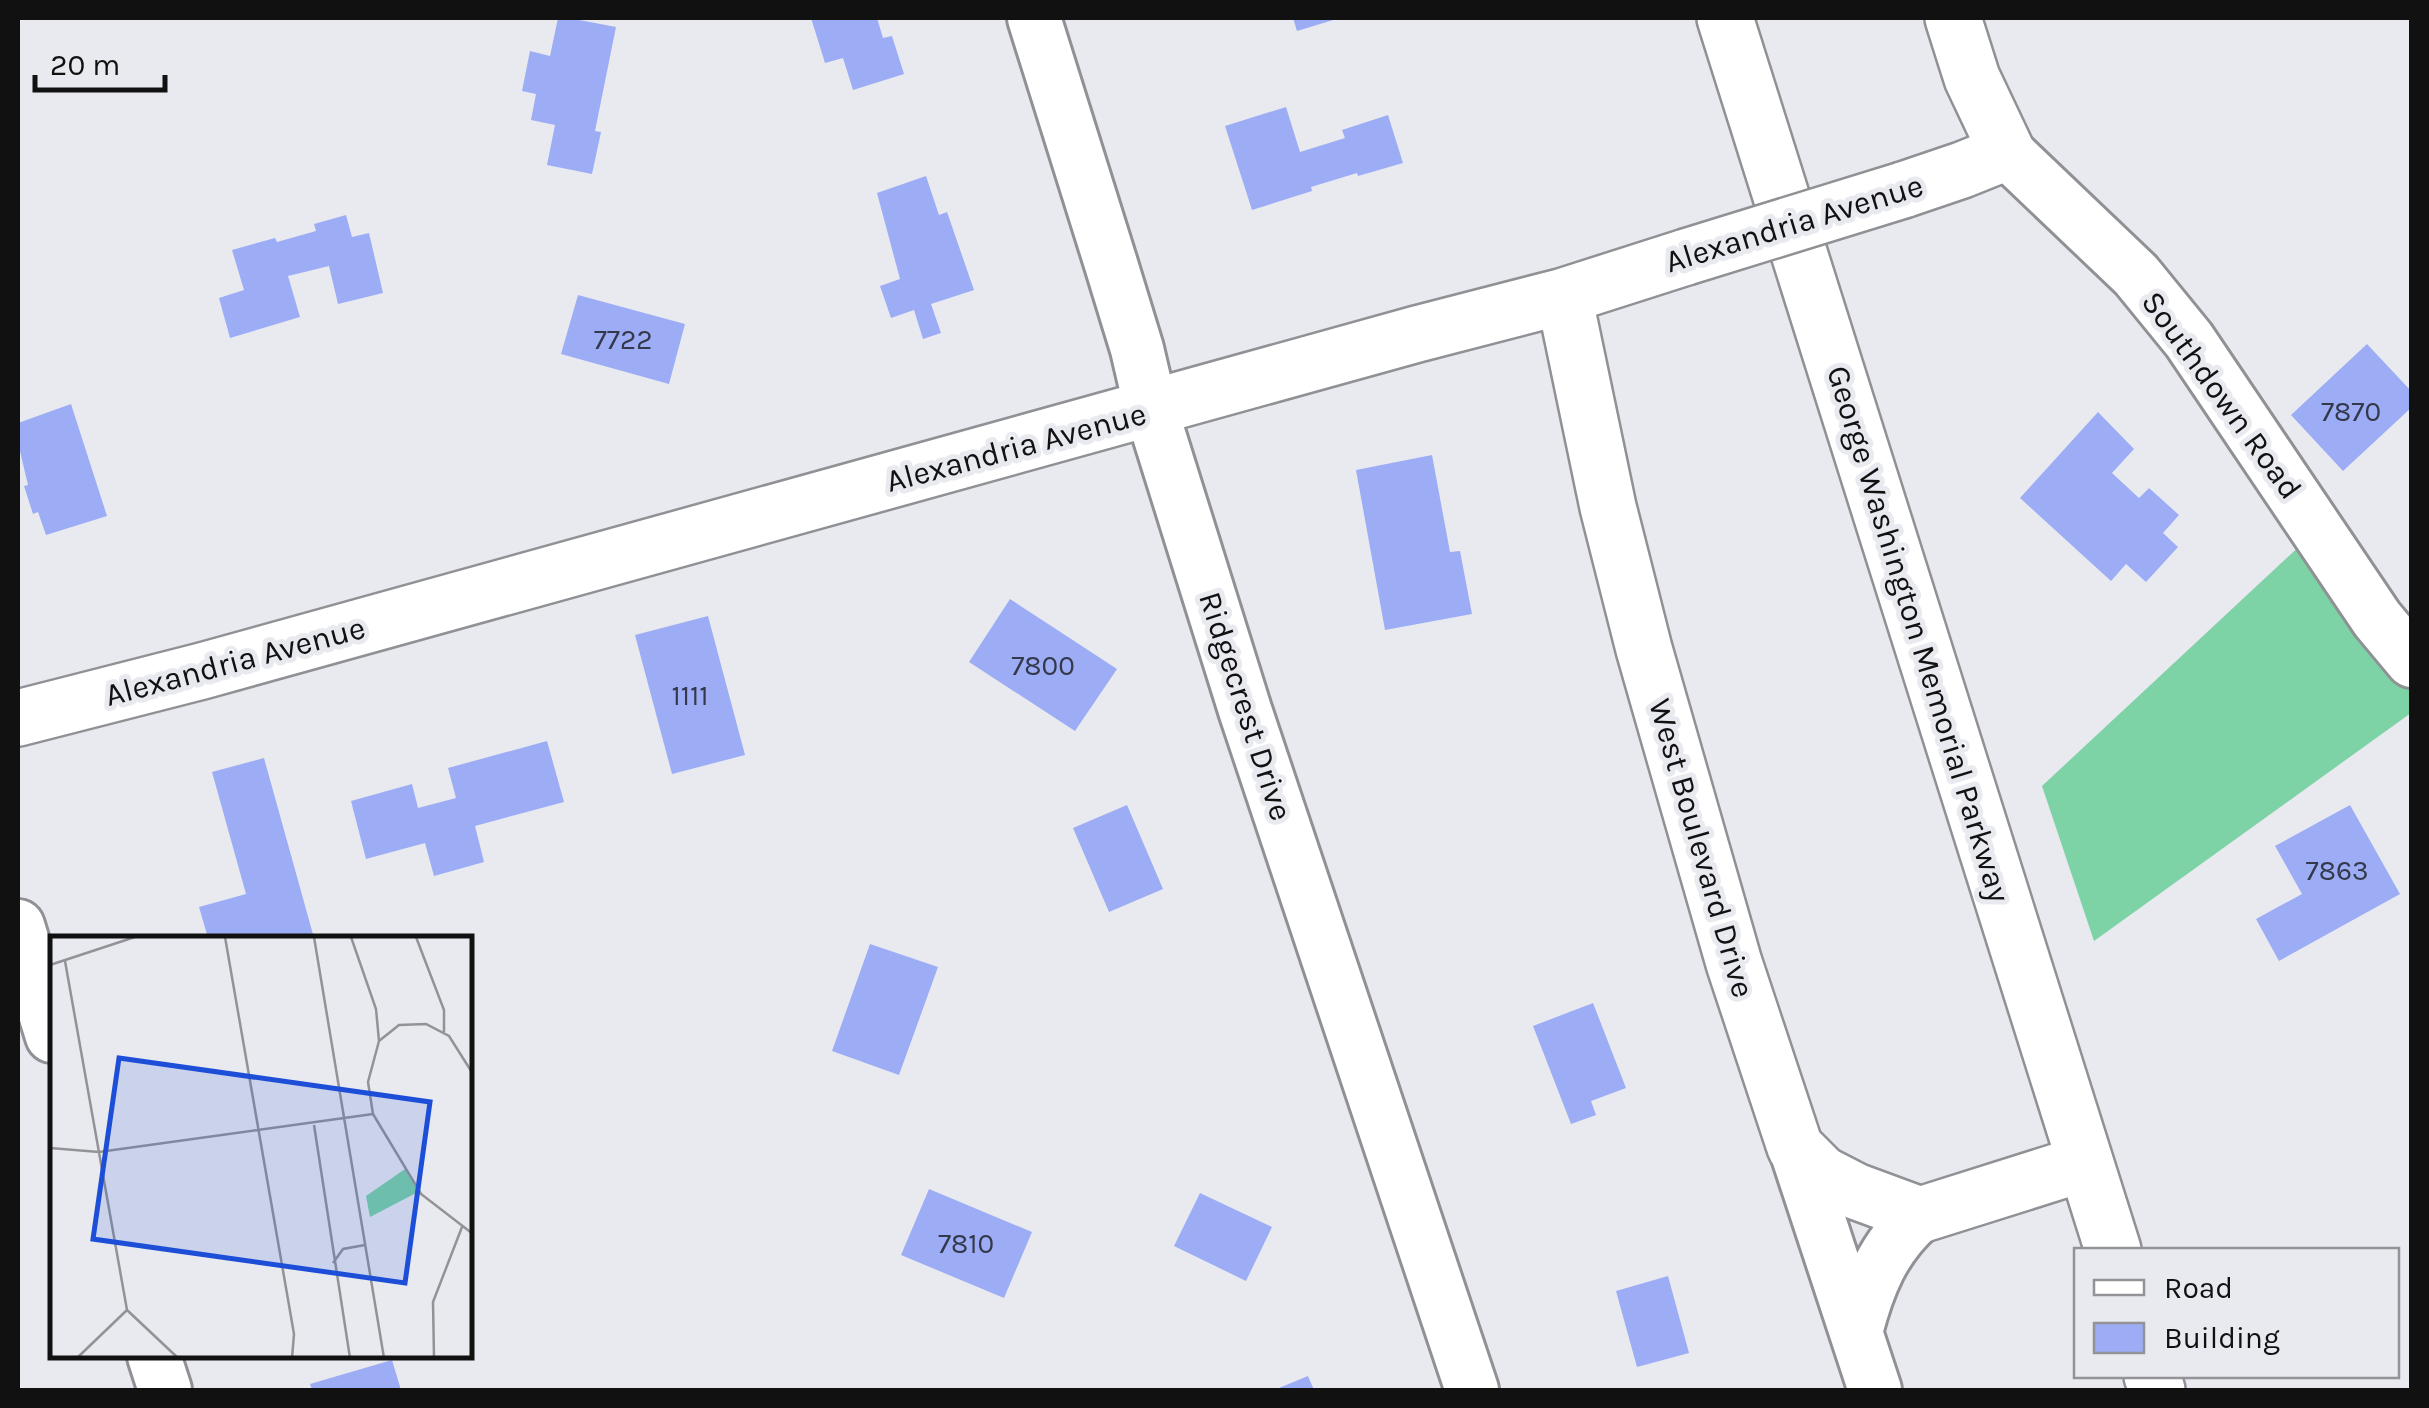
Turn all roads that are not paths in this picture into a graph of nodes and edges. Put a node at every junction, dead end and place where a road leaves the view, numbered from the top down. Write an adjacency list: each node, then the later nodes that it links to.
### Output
1 (1034, 18): 6 (street, Ridgecrest Drive)
2 (1725, 18): 12 (street, George Washington Memorial Parkway)
3 (1953, 18): 4 (street)
4 (2006, 152): 5 (street, Alexandria Avenue, bridge); 7 (street, Southdown Road)
5 (1564, 296): 6 (street, Alexandria Avenue); 11 (street, West Boulevard Drive)
6 (1151, 409): 8 (street, Alexandria Avenue); 18 (street, Ridgecrest Drive)
7 (2412, 661)
8 (18, 718)
9 (18, 926): 10 (street)
10 (50, 1030)
11 (1795, 1147): 13 (street); 15 (street, West Boulevard Drive)
12 (2085, 1163): 13 (street); 14 (street, George Washington Memorial Parkway)
13 (1920, 1215): 15 (street)
14 (2112, 1248)
15 (1856, 1332): 19 (street, West Boulevard Drive)
16 (155, 1358): 17 (street)
17 (166, 1390)
18 (1472, 1390)
19 (1875, 1390)

